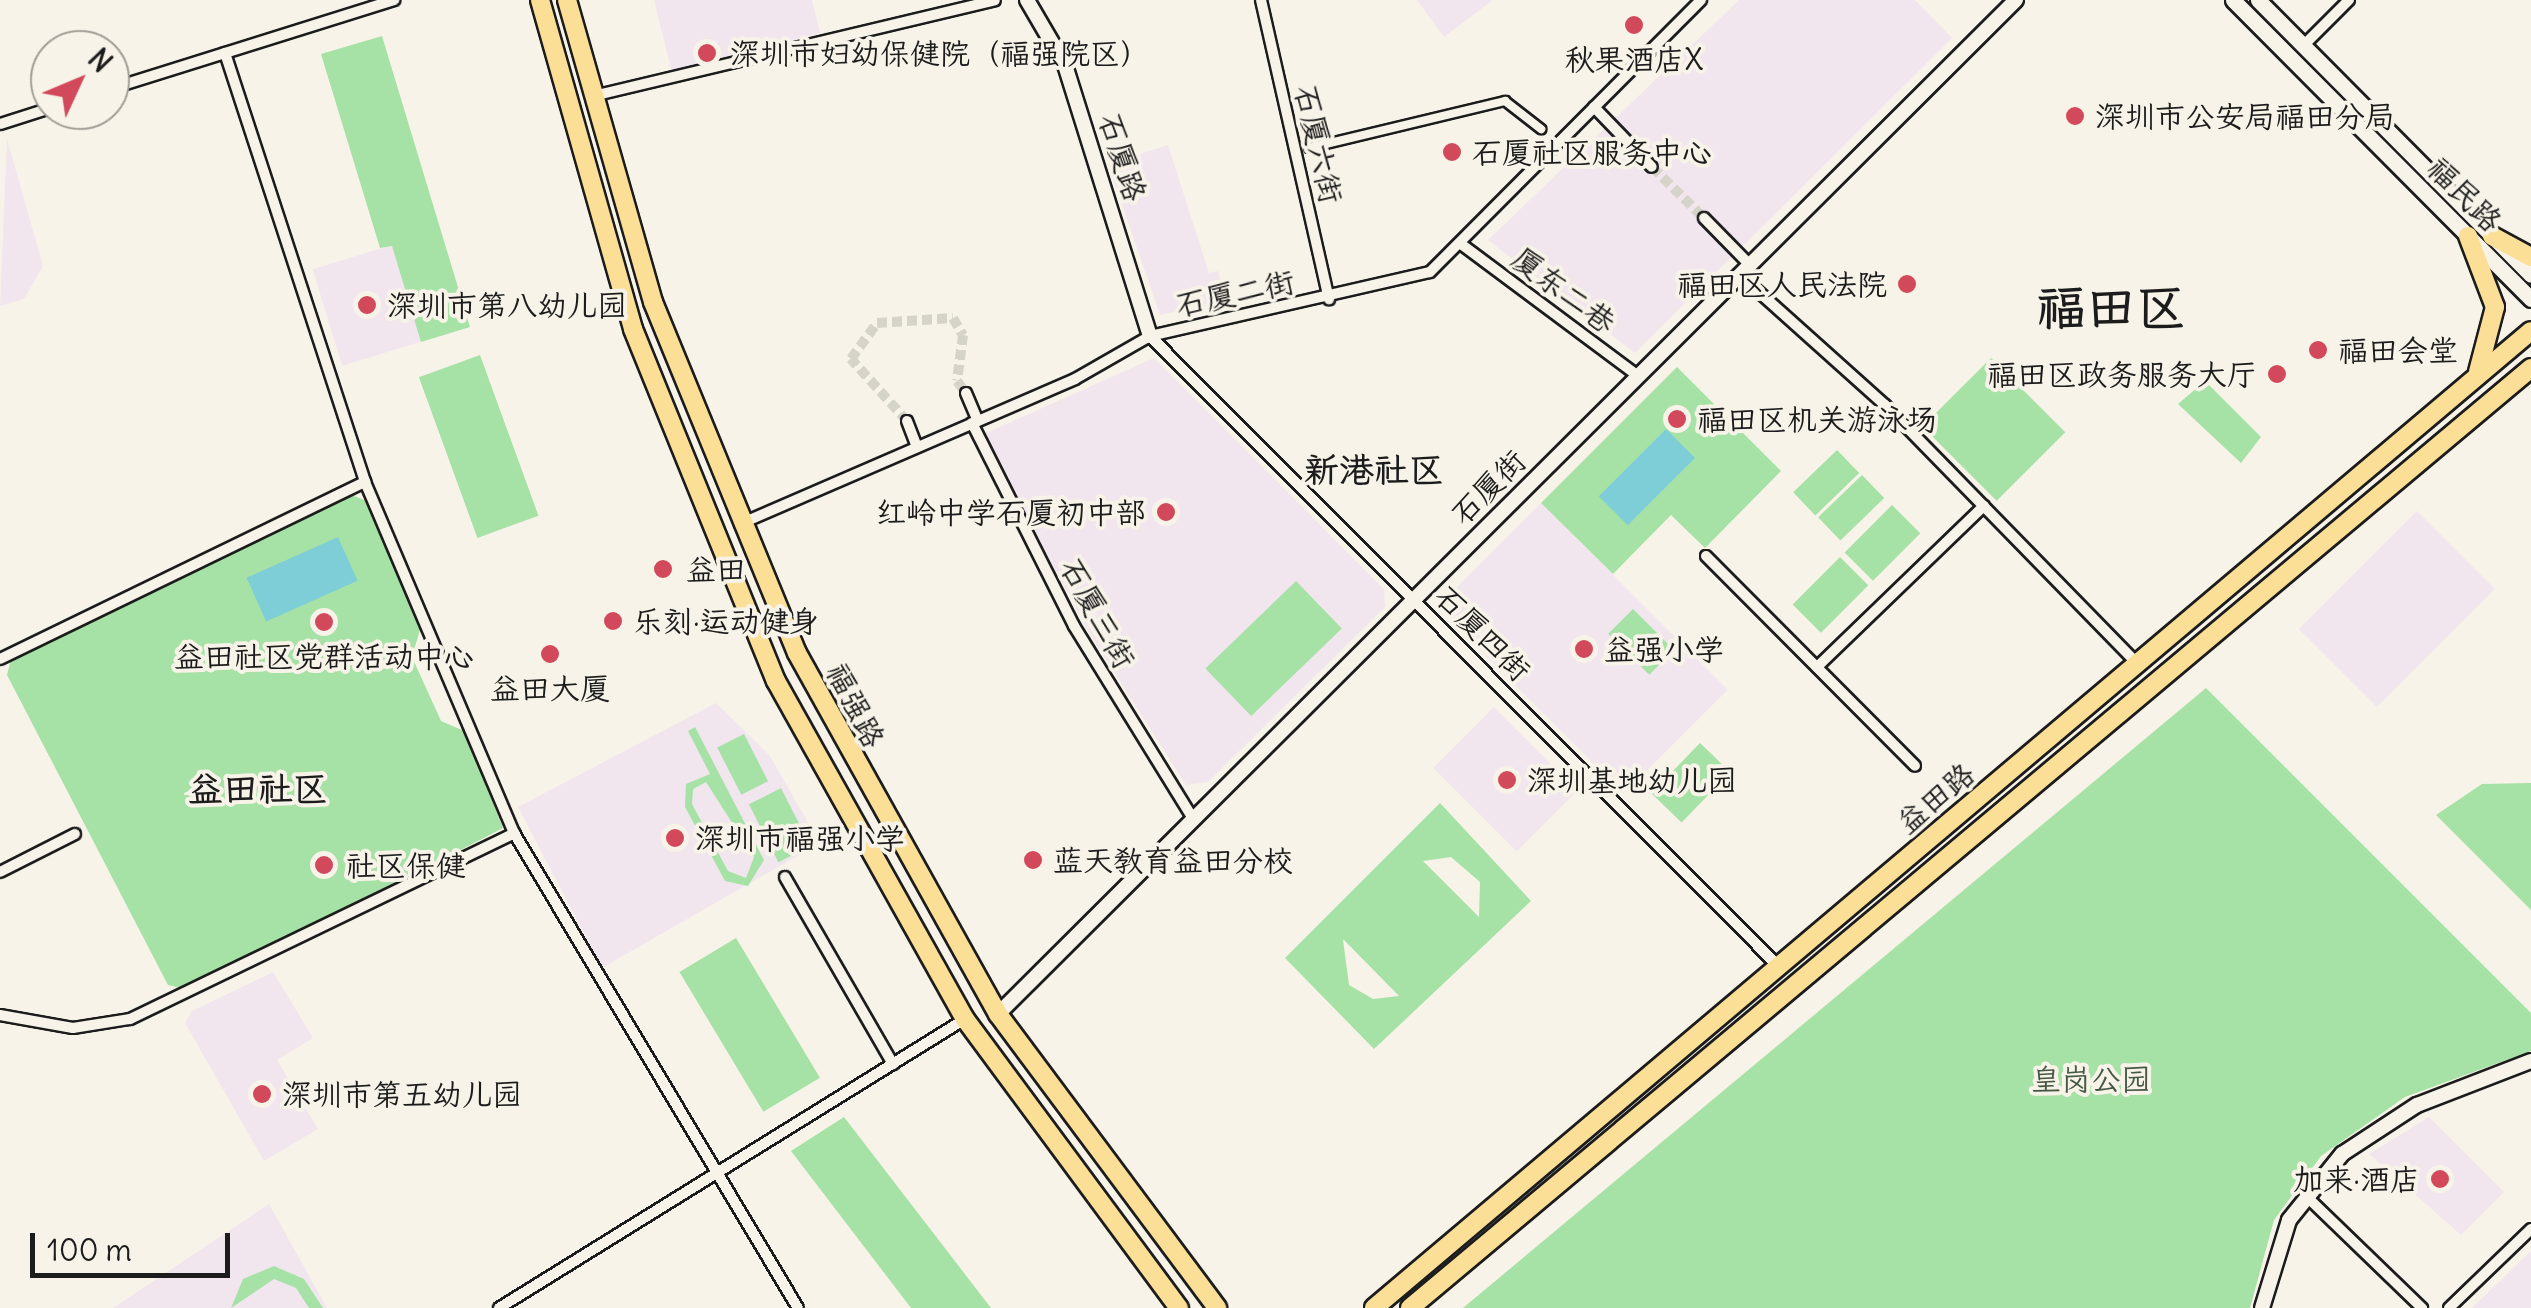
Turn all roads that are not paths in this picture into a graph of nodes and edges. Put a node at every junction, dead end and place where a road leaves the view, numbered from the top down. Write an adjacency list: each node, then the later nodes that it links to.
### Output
1 (394, 0): 13 (street)
2 (540, 0): 59 (main road, 福强路)
3 (567, 0): 15 (main road, 福强路)
4 (994, 0): 15 (street)
5 (1028, 0): 32 (street, 石厦路)
6 (1261, 0): 29 (street, 石厦六街)
7 (1701, 0): 16 (street, 石厦二街)
8 (2016, 0): 27 (street, 石厦街)
9 (2232, 0): 23 (main road, 福民路)
10 (2258, 0): 12 (main road, 福民路)
11 (2349, 0): 12 (street)
12 (2303, 46): 24 (main road, 福民路)
13 (224, 53): 14 (street); 42 (street)
14 (130, 84)
15 (592, 97): 44 (main road, 福强路)
16 (1594, 107): 21 (street); 25 (street, 石厦二街)
17 (30, 114): 18 (street)
18 (0, 124)
19 (1540, 129): 20 (street)
20 (1309, 148)
21 (1652, 166)
22 (1704, 218): 27 (street)
23 (2468, 236): 30 (main road, 福民路); 35 (main road)
24 (2492, 236): 26 (main road); 28 (main road, 福民路)
25 (1461, 244): 29 (street, 石厦二街); 34 (street, 厦东二巷)
26 (2531, 257)
27 (1745, 270): 34 (street, 石厦街); 43 (street)
28 (2531, 274)
29 (1329, 299): 32 (street, 石厦二街)
30 (2531, 299)
31 (2531, 331): 35 (main road, 益田路)
32 (1150, 336): 40 (street, 石厦二街); 46 (street, 石厦四街)
33 (2531, 368): 38 (main road, 益田路)
34 (1638, 376): 46 (street, 石厦街)
35 (2476, 377): 48 (main road, 益田路)
36 (2531, 386): 38 (main road)
37 (966, 393): 40 (street, 石厦三街)
38 (2490, 402): 70 (main road, 益田路)
39 (907, 421): 41 (street)
40 (975, 422): 41 (street, 石厦二街); 51 (street, 石厦三街)
41 (917, 448): 44 (street, 石厦二街)
42 (365, 482): 47 (street); 52 (street)
43 (1984, 506): 48 (street); 49 (street)
44 (740, 524): 57 (main road, 福强路)
45 (1706, 556): 49 (street)
46 (1414, 600): 51 (street, 石厦街); 56 (street, 石厦四街)
47 (0, 658)
48 (2137, 664): 56 (main road, 益田路)
49 (1816, 667): 50 (street)
50 (1915, 766)
51 (1194, 820): 57 (street, 石厦街)
52 (514, 833): 58 (street); 62 (street)
53 (75, 834): 54 (street)
54 (0, 872)
55 (785, 877): 61 (street)
56 (1778, 966): 69 (main road, 益田路)
57 (998, 1014): 65 (main road, 福强路)
58 (0, 1015)
59 (965, 1019): 61 (street); 68 (main road, 福强路)
60 (2531, 1060): 63 (street)
61 (893, 1064): 62 (street)
62 (714, 1175): 66 (street); 67 (street)
63 (2305, 1196): 71 (street); 72 (street)
64 (2531, 1230): 73 (street)
65 (1217, 1307)
66 (499, 1308)
67 (798, 1308)
68 (1179, 1308)
69 (1374, 1308)
70 (1410, 1308)
71 (2262, 1308)
72 (2422, 1308)
73 (2449, 1308)

